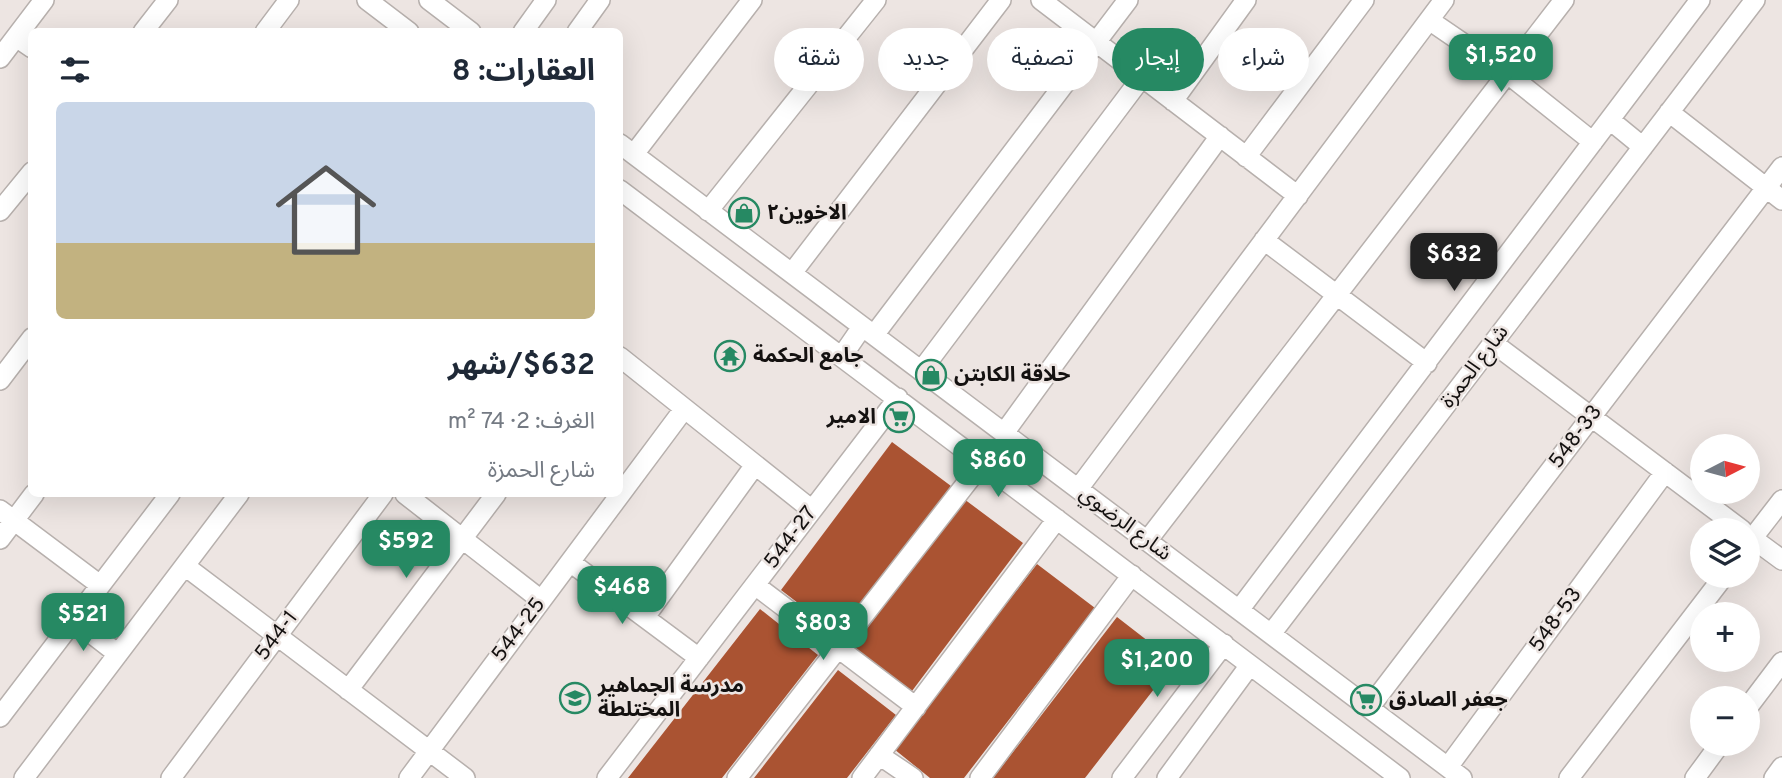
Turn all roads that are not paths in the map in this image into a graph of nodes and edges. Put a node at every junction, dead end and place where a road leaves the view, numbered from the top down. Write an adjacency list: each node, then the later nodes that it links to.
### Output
1 (44, 0): 21 (street)
2 (168, 0): 22 (street)
3 (289, 0): 23 (street)
4 (367, 0): 20 (street)
5 (429, 0): 24 (street)
6 (545, 0): 25 (street)
7 (600, 0): 26 (street)
8 (752, 0): 43 (street)
9 (876, 0): 52 (street)
10 (1001, 0): 54 (street)
11 (1041, 0): 27 (street)
12 (1128, 0): 28 (street)
13 (1246, 0): 37 (street)
14 (1364, 0): 44 (street)
15 (1444, 0): 19 (street)
16 (1564, 0): 33 (street)
17 (1700, 0): 39 (street, شارع الحمزة)
18 (1755, 0): 38 (street, شارع الحمزة)
19 (1429, 20): 33 (street); 49 (street)
20 (385, 25)
21 (31, 28)
22 (146, 28)
23 (268, 28)
24 (466, 28)
25 (526, 28)
26 (580, 28)
27 (1078, 28)
28 (1098, 39)
29 (24, 43): 32 (street)
30 (1098, 44): 31 (street)
31 (1112, 54)
32 (0, 58)
33 (1508, 74): 41 (street); 55 (street)
34 (1057, 91): 56 (street)
35 (1131, 91): 63 (street)
36 (1160, 91): 37 (street)
37 (1173, 101): 40 (street)
38 (1669, 113): 42 (street, شارع الحمزة); 47 (street)
39 (1610, 120): 41 (street, شارع الحمزة); 42 (street)
40 (1220, 136): 44 (street); 68 (street)
41 (1593, 142): 62 (street, شارع الحمزة)
42 (1643, 147): 58 (street, شارع الحمزة)
43 (627, 149): 52 (street, شارع الرضوي)
44 (1246, 157): 49 (street)
45 (1782, 167): 47 (street, 548-33)
46 (28, 177): 51 (street)
47 (1766, 187): 50 (street); 67 (street, 548-33)
48 (623, 192): 59 (street, شارع الرضوي)
49 (1298, 196): 53 (street)
50 (1782, 200)
51 (0, 211)
52 (708, 211): 54 (street, شارع الرضوي)
53 (1264, 240): 55 (street); 72 (street)
54 (792, 274): 56 (street, شارع الرضوي)
55 (1336, 295): 62 (street); 89 (street)
56 (868, 331): 59 (street); 63 (street, شارع الرضوي)
57 (28, 341): 60 (street)
58 (1493, 343): 67 (street); 102 (street, شارع الحمزة)
59 (842, 356): 65 (street, شارع الرضوي)
60 (7, 358): 64 (street)
61 (623, 359): 66 (street)
62 (1426, 363): 99 (street, شارع الحمزة)
63 (920, 371): 68 (street, شارع الرضوي)
64 (0, 380)
65 (898, 398): 69 (street, شارع الرضوي); 82 (street, 544-27)
66 (684, 409): 70 (street); 73 (street, 544-25)
67 (1591, 417): 71 (street); 113 (street, 548-33)
68 (1004, 433): 72 (street, شارع الرضوي)
69 (983, 463): 85 (street, شارع الرضوي); 105 (street)
70 (755, 465): 82 (street); 100 (street)
71 (1665, 472): 84 (street); 119 (street, 548-53)
72 (1078, 489): 89 (street, شارع الرضوي)
73 (623, 491)
74 (30, 497): 83 (street)
75 (168, 497): 95 (street)
76 (237, 497): 93 (street)
77 (381, 497): 103 (street, 544-1)
78 (409, 497): 87 (street)
79 (494, 497): 87 (street)
80 (618, 497): 92 (street, 544-25)
81 (1782, 500): 86 (street)
82 (812, 510): 96 (street, 544-27)
83 (7, 515): 88 (street); 95 (street)
84 (1724, 518)
85 (1057, 519): 94 (street, شارع الرضوي); 112 (street)
86 (1760, 524)
87 (462, 538): 98 (street); 110 (street)
88 (0, 539)
89 (1147, 541): 99 (street, شارع الرضوي)
90 (1760, 545): 91 (street)
91 (1782, 560)
92 (570, 562): 98 (street, 544-25); 100 (street)
93 (185, 566): 103 (street); 106 (street)
94 (1132, 575): 104 (street, شارع الرضوي); 129 (street)
95 (100, 585): 101 (street)
96 (755, 585): 105 (street); 107 (street, 544-27)
97 (1715, 588): 132 (street)
98 (541, 600): 115 (street, 544-25)
99 (1239, 610): 102 (street, شارع الرضوي)
100 (645, 617): 107 (street)
101 (74, 620): 106 (street); 114 (street)
102 (1271, 634): 113 (street, شارع الرضوي)
103 (277, 636): 110 (street); 122 (street, 544-1)
104 (1224, 644): 109 (street, شارع الرضوي); 130 (street)
105 (838, 648): 112 (street); 126 (street)
106 (118, 654): 121 (street)
107 (699, 658): 125 (street, 544-27)
108 (1782, 662): 111 (street)
109 (1251, 665): 120 (street); 131 (street, شارع الرضوي)
110 (348, 690): 115 (street)
111 (1760, 691)
112 (916, 707): 116 (street)
113 (1369, 708): 119 (street, شارع الرضوي)
114 (0, 717)
115 (429, 751): 123 (street, 544-25); 124 (street)
116 (879, 755): 127 (street); 128 (street)
117 (1711, 756): 133 (street)
118 (1782, 767): 134 (street)
119 (1455, 773)
120 (1176, 775)
121 (24, 778)
122 (171, 778)
123 (409, 778)
124 (465, 778)
125 (607, 778)
126 (737, 778)
127 (862, 778)
128 (914, 778)
129 (980, 778)
130 (1122, 778)
131 (1400, 778)
132 (1569, 778)
133 (1695, 778)
134 (1774, 778)

